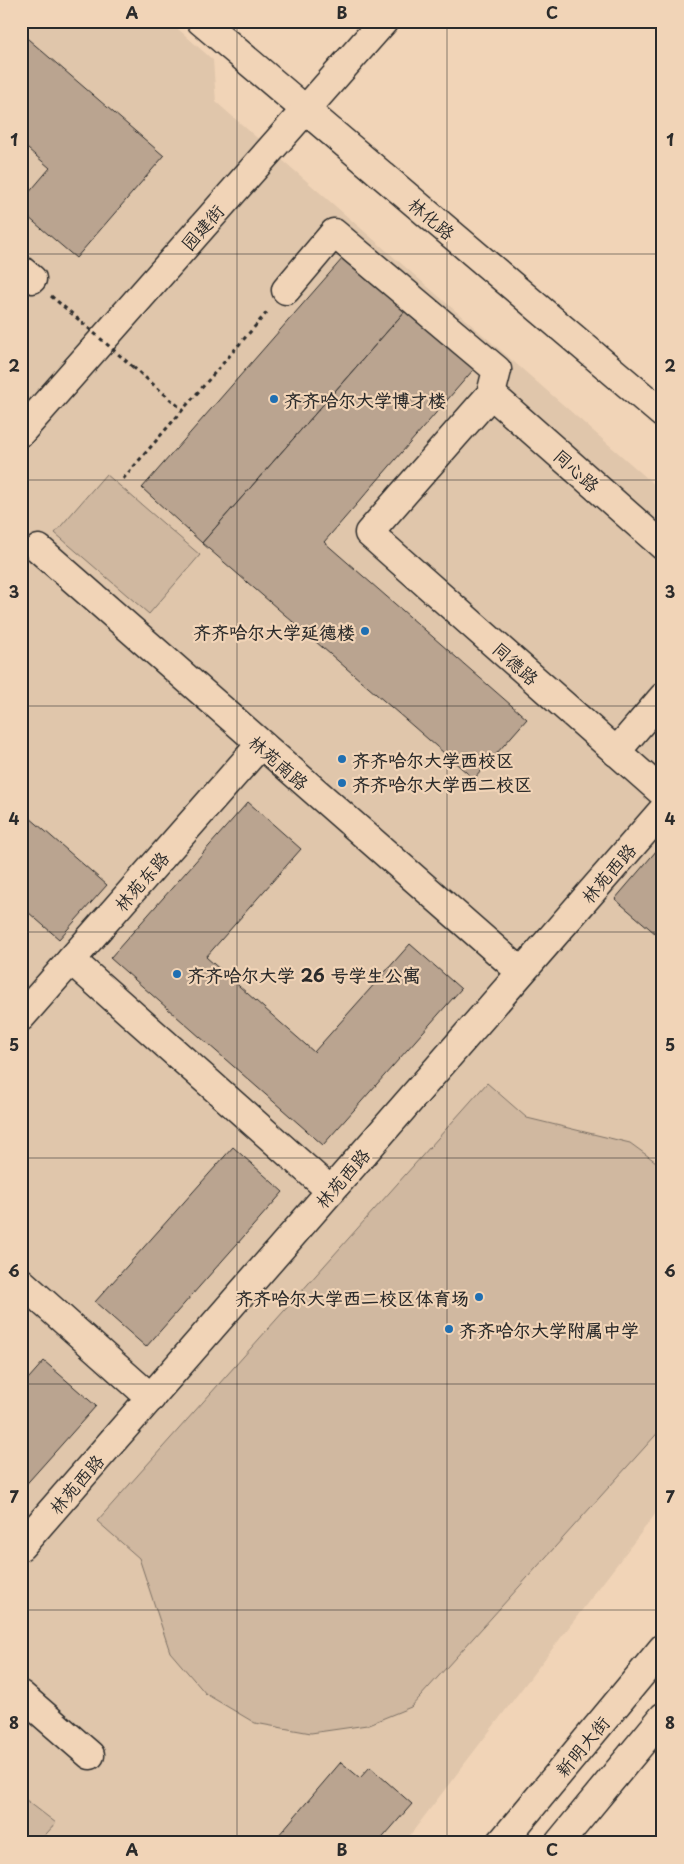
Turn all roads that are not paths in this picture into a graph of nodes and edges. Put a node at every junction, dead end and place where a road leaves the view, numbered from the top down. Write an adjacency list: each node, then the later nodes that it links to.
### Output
1 (201, 21): 3 (main road, 林化路)
2 (384, 21): 3 (main road, 园建街)
3 (305, 110): 6 (main road, 林化路); 7 (main road, 园建街)
4 (286, 290): 5 (main road)
5 (491, 394): 8 (main road, 同心路); 12 (main road, 同德路)
6 (663, 414)
7 (21, 432)
8 (663, 546)
9 (38, 549): 11 (main road, 林苑南路)
10 (663, 697): 12 (main road)
11 (260, 745): 15 (main road, 林苑东路); 16 (main road, 林苑南路)
12 (616, 752): 13 (main road, 同德路)
13 (663, 794)
14 (663, 810): 16 (main road, 林苑西路)
15 (71, 960): 17 (main road, 林苑东路); 18 (main road)
16 (522, 972): 18 (main road, 林苑西路)
17 (21, 1017)
18 (331, 1191): 20 (main road, 林苑西路)
19 (21, 1282): 20 (main road)
20 (151, 1398): 21 (main road, 林苑西路)
21 (21, 1546)
22 (663, 1648): 26 (main road, 新明大街)
23 (21, 1695): 25 (main road)
24 (663, 1717): 27 (main road)
25 (90, 1755)
26 (502, 1843)
27 (559, 1843)

